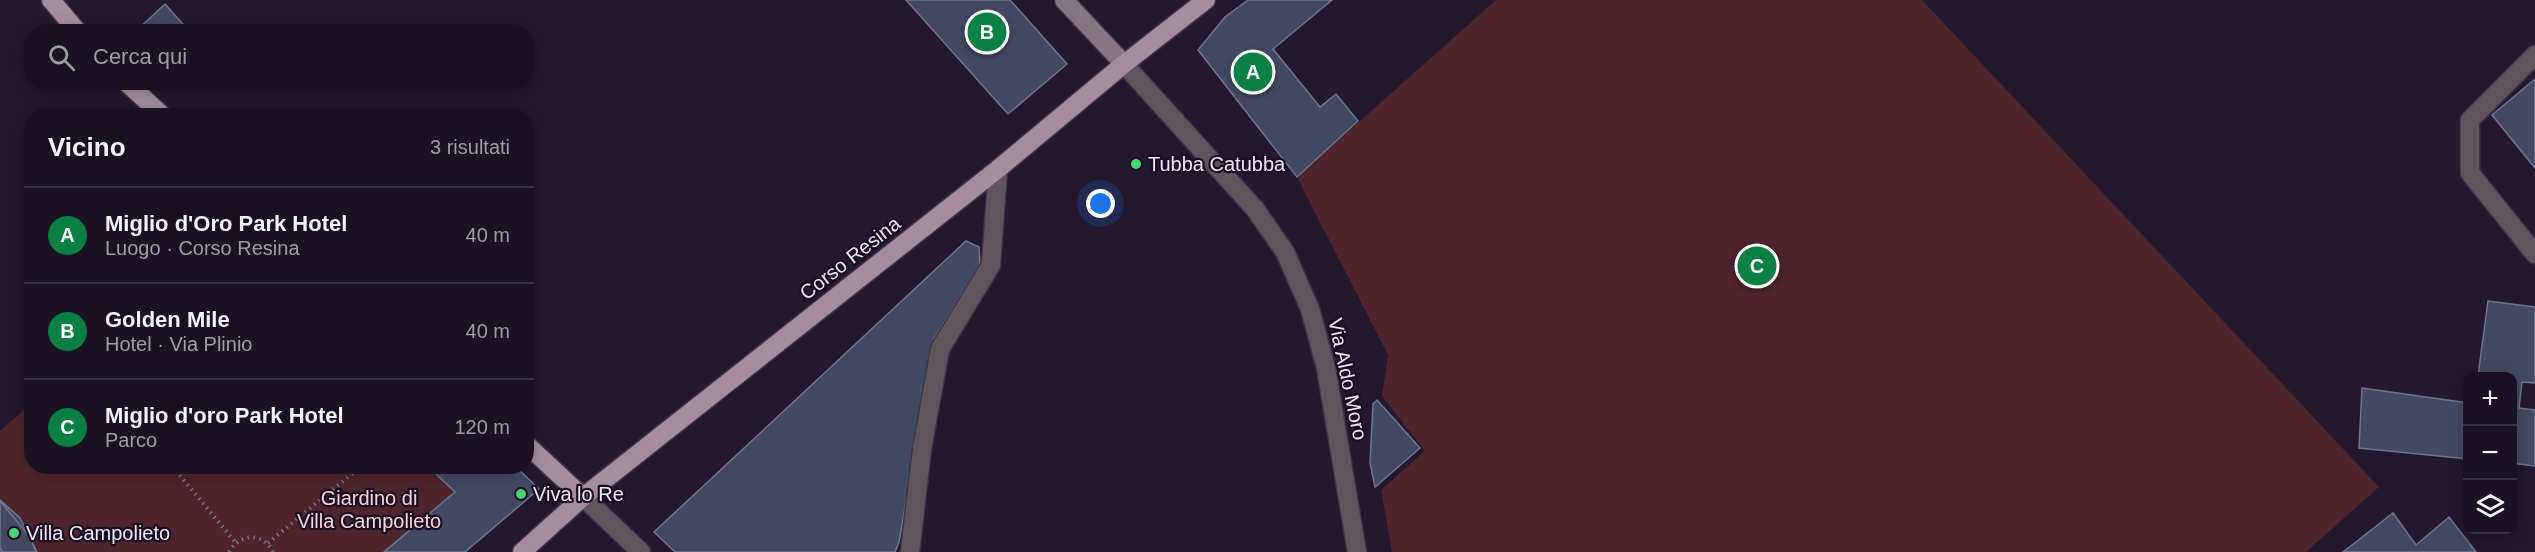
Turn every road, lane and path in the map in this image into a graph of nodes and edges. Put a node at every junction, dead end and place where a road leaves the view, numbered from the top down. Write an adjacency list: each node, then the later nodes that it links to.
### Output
1 (51, 0): 4 (main road)
2 (1064, 0): 6 (street)
3 (1206, 0): 6 (main road, Corso Resina)
4 (71, 24)
5 (2535, 55): 10 (street)
6 (1124, 64): 9 (main road, Corso Resina); 22 (street, Via Aldo Moro)
7 (135, 90): 8 (main road)
8 (154, 108)
9 (998, 169): 14 (main road, Corso Resina); 21 (street)
10 (2535, 254)
11 (534, 451): 14 (main road)
12 (179, 474): 15 (path)
13 (352, 474): 16 (path)
14 (583, 497): 19 (main road, Corso Resina); 20 (street)
15 (236, 543): 16 (path); 17 (path)
16 (268, 543): 18 (path)
17 (230, 552)
18 (273, 552)
19 (522, 552)
20 (641, 552)
21 (910, 552)
22 (1357, 552)

